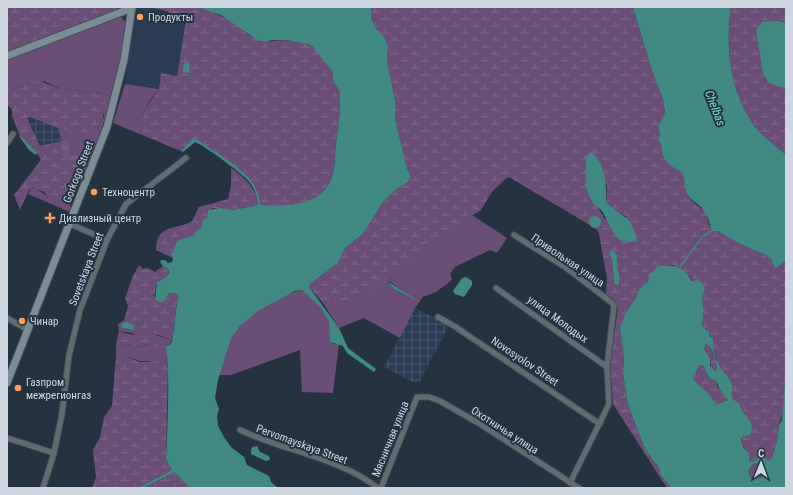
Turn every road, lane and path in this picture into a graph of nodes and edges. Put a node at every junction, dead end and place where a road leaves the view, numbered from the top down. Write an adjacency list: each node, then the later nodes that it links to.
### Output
1 (132, 7): 2 (main road); 6 (main road, Gorkogo Street)
2 (7, 56)
3 (13, 134): 4 (street)
4 (7, 143)
5 (186, 158): 8 (street, Sovetskaya Street)
6 (70, 224): 8 (street); 12 (main road, Gorkogo Street)
7 (514, 235): 13 (street, Привольная улица)
8 (107, 240): 19 (street, Sovetskaya Street)
9 (496, 288): 13 (street, улица Молодых)
10 (438, 317): 16 (street, Novosyolov Street)
11 (7, 318): 12 (street)
12 (28, 330): 14 (main road, Gorkogo Street)
13 (607, 367): 16 (street)
14 (7, 383)
15 (417, 397): 20 (street, Охотничья улица); 22 (street, Мясничная улица)
16 (600, 424): 20 (street)
17 (240, 430): 22 (street, Pervomayskaya Street)
18 (7, 438): 19 (street)
19 (54, 453): 21 (street, Sovetskaya Street)
20 (568, 482): 23 (street); 24 (street, Охотничья улица)
21 (43, 488)
22 (379, 488)
23 (564, 488)
24 (579, 488)

